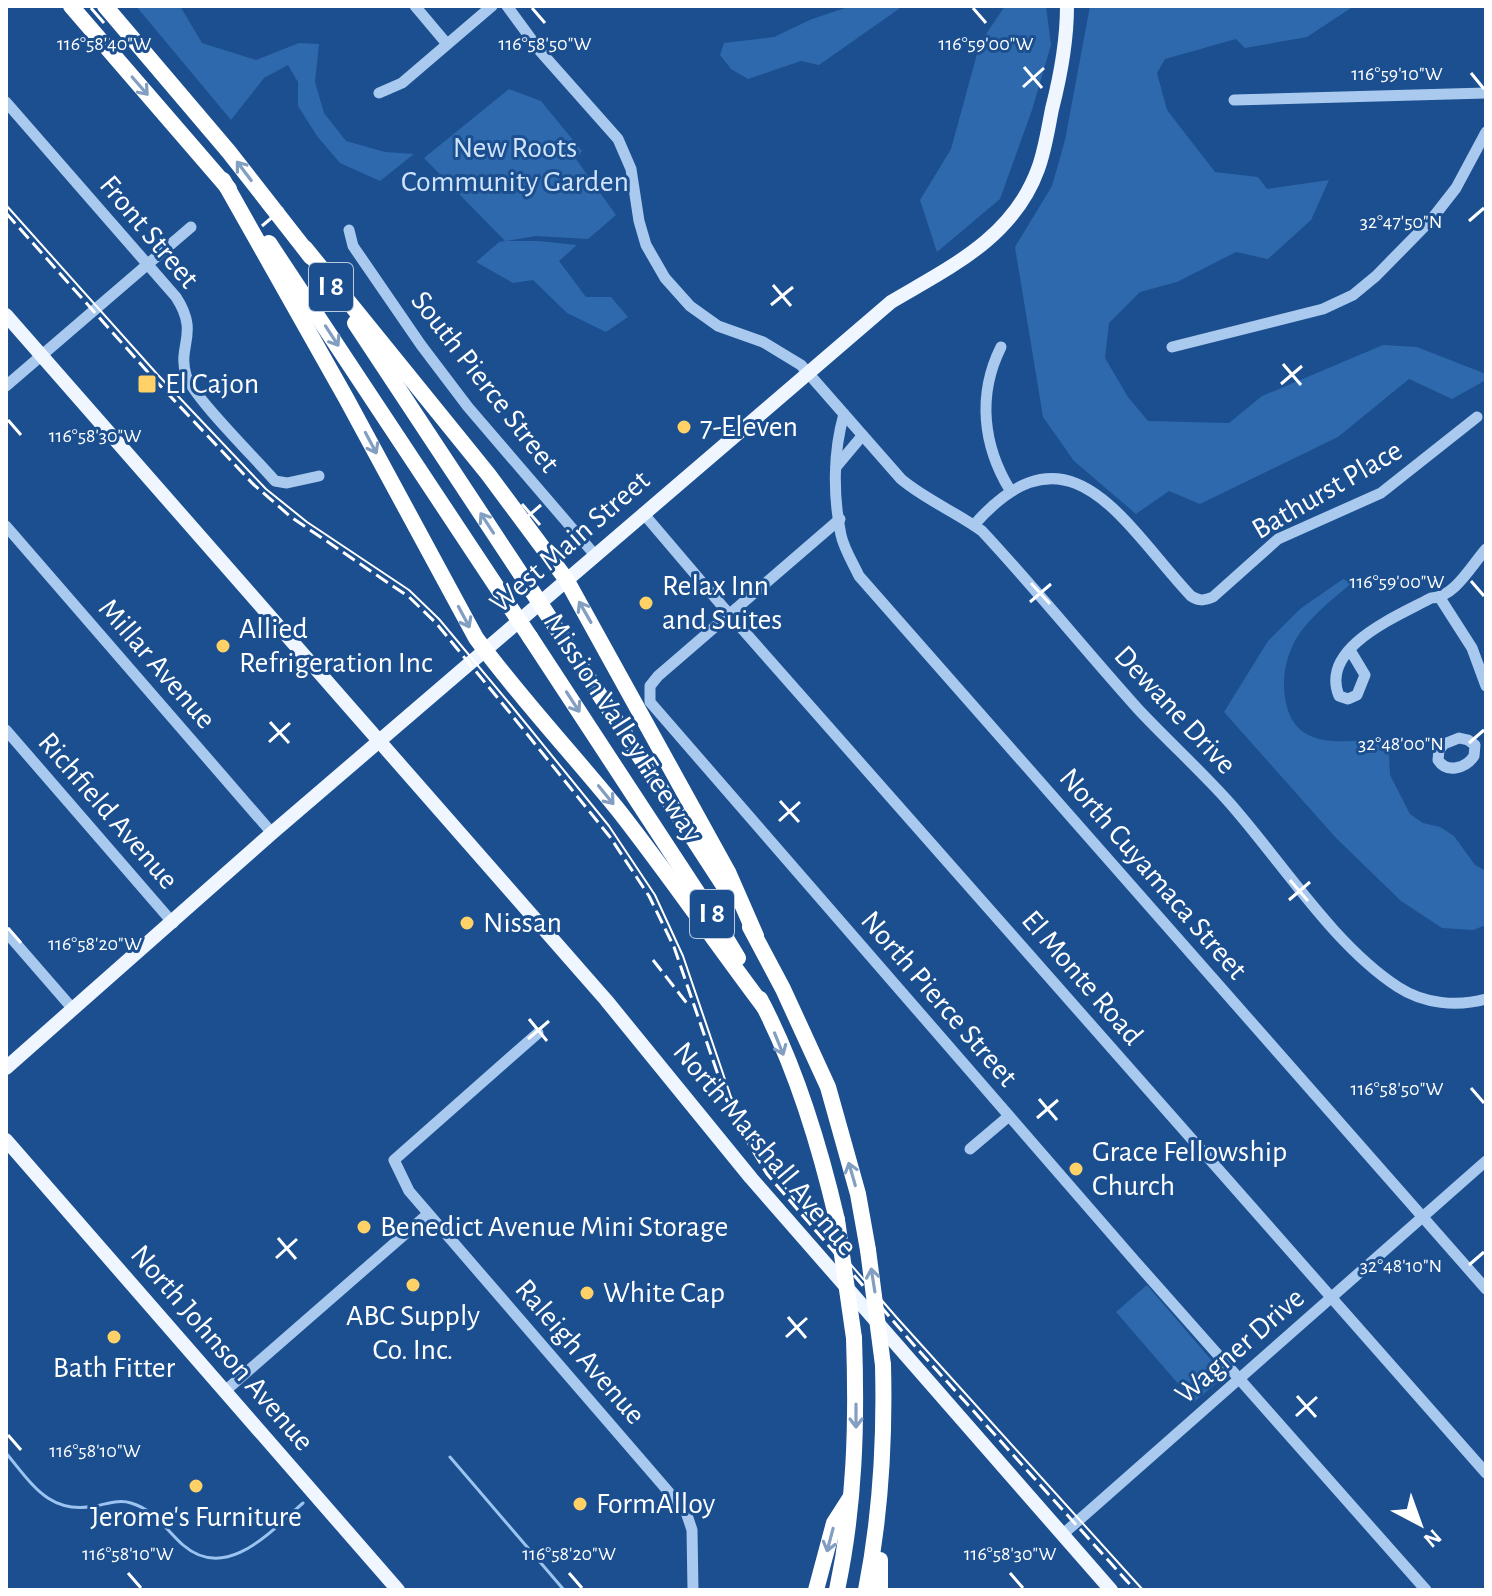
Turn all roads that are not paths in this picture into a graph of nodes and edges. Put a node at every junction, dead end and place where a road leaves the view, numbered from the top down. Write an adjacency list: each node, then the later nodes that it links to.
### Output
1 (71, 6): 13 (highway, Mission Valley Freeway / I 8, one-way to 13)
2 (105, 6): 16 (highway, Mission Valley Freeway / I 8, one-way to 2)
3 (415, 6): 7 (street)
4 (492, 6): 7 (street)
5 (507, 6): 22 (street)
6 (1067, 6): 22 (main road, West Main Street)
7 (447, 44): 8 (street)
8 (379, 93)
9 (1486, 93): 10 (street)
10 (1234, 100)
11 (6, 102): 17 (street, Front Street)
12 (1486, 132): 20 (street)
13 (223, 180): 39 (highway, one-way to 39); 49 (highway, Mission Valley Freeway / I 8, one-way to 49, bridge)
14 (191, 227): 17 (street)
15 (349, 230): 35 (street, South Pierce Street)
16 (305, 248): 36 (highway); 47 (highway, Mission Valley Freeway / I 8, one-way to 16, bridge)
17 (146, 264): 21 (street); 28 (street, Front Street)
18 (6, 315): 21 (main road, North Marshall Avenue)
19 (1001, 347): 29 (street)
20 (1172, 347)
21 (41, 356): 23 (street); 43 (main road, North Marshall Avenue)
22 (810, 372): 24 (street); 30 (main road, West Main Street)
23 (6, 386)
24 (844, 414): 26 (street, Dewane Drive); 27 (street, North Cuyamaca Street)
25 (1477, 417): 29 (street, Bathurst Place)
26 (862, 436): 27 (street); 32 (street, Dewane Drive)
27 (836, 467): 31 (street, North Cuyamaca Street)
28 (319, 476)
29 (1010, 490): 32 (street)
30 (643, 513): 35 (main road, West Main Street); 38 (street, El Monte Road)
31 (840, 519): 38 (street); 58 (street, North Cuyamaca Street)
32 (974, 525): 48 (street, Dewane Drive)
33 (6, 526): 44 (street, Millar Avenue)
34 (1486, 549): 37 (street)
35 (595, 555): 36 (main road, West Main Street)
36 (566, 579): 39 (main road, West Main Street); 47 (highway, one-way to 36)
37 (1440, 598): 40 (street); 41 (street)
38 (729, 614): 53 (street, North Pierce Street); 60 (street, El Monte Road)
39 (484, 650): 43 (main road, West Main Street); 49 (highway, one-way to 49)
40 (1350, 650)
41 (1486, 686)
42 (6, 730): 45 (street, Richfield Avenue)
43 (379, 742): 44 (main road, West Main Street); 66 (main road, North Marshall Avenue)
44 (272, 833): 45 (main road, West Main Street)
45 (173, 923): 50 (main road, West Main Street)
46 (6, 932): 50 (street)
47 (756, 936): 64 (highway, Mission Valley Freeway / I 8, one-way to 47, bridge)
48 (1486, 999)
49 (764, 1007): 65 (highway, Mission Valley Freeway / I 8, one-way to 65, bridge)
50 (72, 1008): 52 (main road, West Main Street)
51 (538, 1033): 57 (street, Raleigh Avenue)
52 (6, 1068)
53 (1009, 1116): 55 (street); 61 (street, North Pierce Street)
54 (6, 1140): 62 (main road, North Johnson Avenue)
55 (970, 1149)
56 (1486, 1161): 58 (street, Wagner Drive)
57 (428, 1214): 62 (street); 68 (street, Raleigh Avenue)
58 (1423, 1216): 59 (street, North Cuyamaca Street); 60 (street, Wagner Drive)
59 (1486, 1289)
60 (1332, 1297): 61 (street, Wagner Drive); 63 (street, El Monte Road)
61 (1240, 1377): 66 (street, Wagner Drive); 74 (street, North Pierce Street)
62 (225, 1391): 67 (main road, North Johnson Avenue)
63 (1486, 1473)
64 (880, 1492): 71 (highway, Mission Valley Freeway / I 8); 72 (highway)
65 (853, 1494): 69 (highway, one-way to 69); 70 (highway, Mission Valley Freeway / I 8)
66 (1062, 1535): 73 (main road, North Marshall Avenue)
67 (398, 1590)
68 (693, 1590)
69 (816, 1590)
70 (837, 1590)
71 (866, 1590)
72 (880, 1590)
73 (1111, 1590)
74 (1426, 1590)

